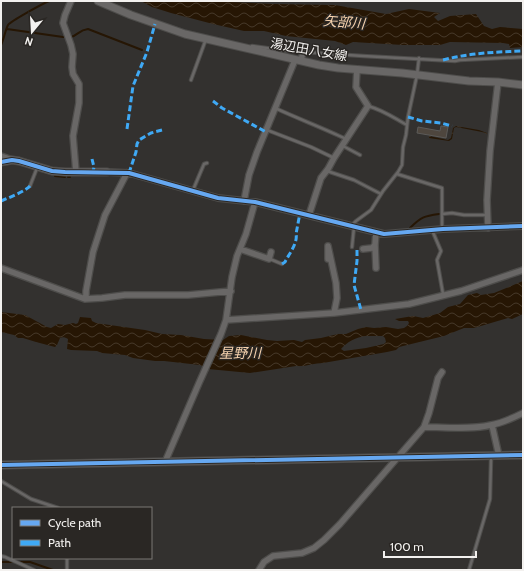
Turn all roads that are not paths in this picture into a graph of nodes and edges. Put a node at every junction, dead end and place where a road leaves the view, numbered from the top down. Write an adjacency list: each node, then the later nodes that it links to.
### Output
1 (71, 1): 28 (street)
2 (98, 1): 3 (street, 湯辺田八女線)
3 (206, 39): 4 (street, 湯辺田八女線); 11 (lane)
4 (232, 45): 5 (lane); 8 (street, 湯辺田八女線)
5 (304, 52): 7 (lane); 8 (street)
6 (523, 57): 7 (lane)
7 (419, 58): 10 (lane)
8 (298, 61): 9 (street, 湯辺田八女線); 15 (street)
9 (357, 69): 10 (street, 湯辺田八女線); 14 (street)
10 (417, 74): 12 (street, 湯辺田八女線); 16 (lane)
11 (191, 80)
12 (498, 82): 13 (street, 湯辺田八女線); 39 (street)
13 (523, 84)
14 (368, 106): 16 (lane); 18 (street)
15 (275, 108): 17 (street); 18 (lane)
16 (407, 125): 31 (lane)
17 (267, 130): 22 (lane); 35 (street)
18 (346, 139): 19 (street)
19 (342, 145): 21 (lane); 22 (street)
20 (1, 156): 23 (street)
21 (360, 156)
22 (334, 158): 27 (street)
23 (12, 160): 24 (street); 26 (street)
24 (1, 162)
25 (208, 163): 33 (lane)
26 (37, 167): 28 (street); 32 (lane)
27 (327, 171): 34 (lane); 38 (street)
28 (76, 172): 29 (street)
29 (107, 172): 30 (street)
30 (128, 173): 33 (street); 59 (street)
31 (397, 174): 34 (lane); 37 (lane)
32 (30, 186)
33 (193, 191): 35 (street)
34 (381, 194): 40 (lane)
35 (244, 201): 36 (street)
36 (256, 202): 38 (street); 48 (street)
37 (442, 214): 39 (lane); 43 (lane)
38 (309, 215): 40 (street)
39 (487, 215): 42 (street)
40 (353, 226): 45 (street); 47 (lane)
41 (523, 226): 42 (street)
42 (488, 228): 43 (street)
43 (442, 229): 44 (street)
44 (432, 230): 45 (street); 58 (lane)
45 (376, 232): 46 (street)
46 (375, 245): 49 (street); 55 (street)
47 (352, 247)
48 (240, 249): 51 (street); 57 (street)
49 (363, 249)
50 (271, 252): 51 (street)
51 (269, 259): 53 (lane)
52 (328, 259): 60 (street)
53 (282, 264)
54 (1, 268): 59 (street)
55 (376, 268)
56 (523, 270): 58 (street)
57 (231, 291): 59 (street); 61 (street)
58 (443, 296): 60 (street)
59 (86, 299)
60 (334, 313): 61 (street)
61 (226, 320): 70 (street)
62 (442, 372): 65 (street)
63 (523, 413): 64 (street)
64 (492, 425): 65 (street); 67 (street)
65 (424, 427): 68 (street)
66 (523, 455): 67 (street)
67 (499, 456): 68 (street)
68 (396, 458): 70 (street); 78 (street)
69 (491, 460): 79 (lane)
70 (164, 462): 71 (street)
71 (1, 465)
72 (1, 481): 73 (lane)
73 (55, 507)
74 (1, 556): 76 (lane)
75 (67, 559): 77 (lane)
76 (34, 570)
77 (67, 570)
78 (259, 570)
79 (469, 570)

